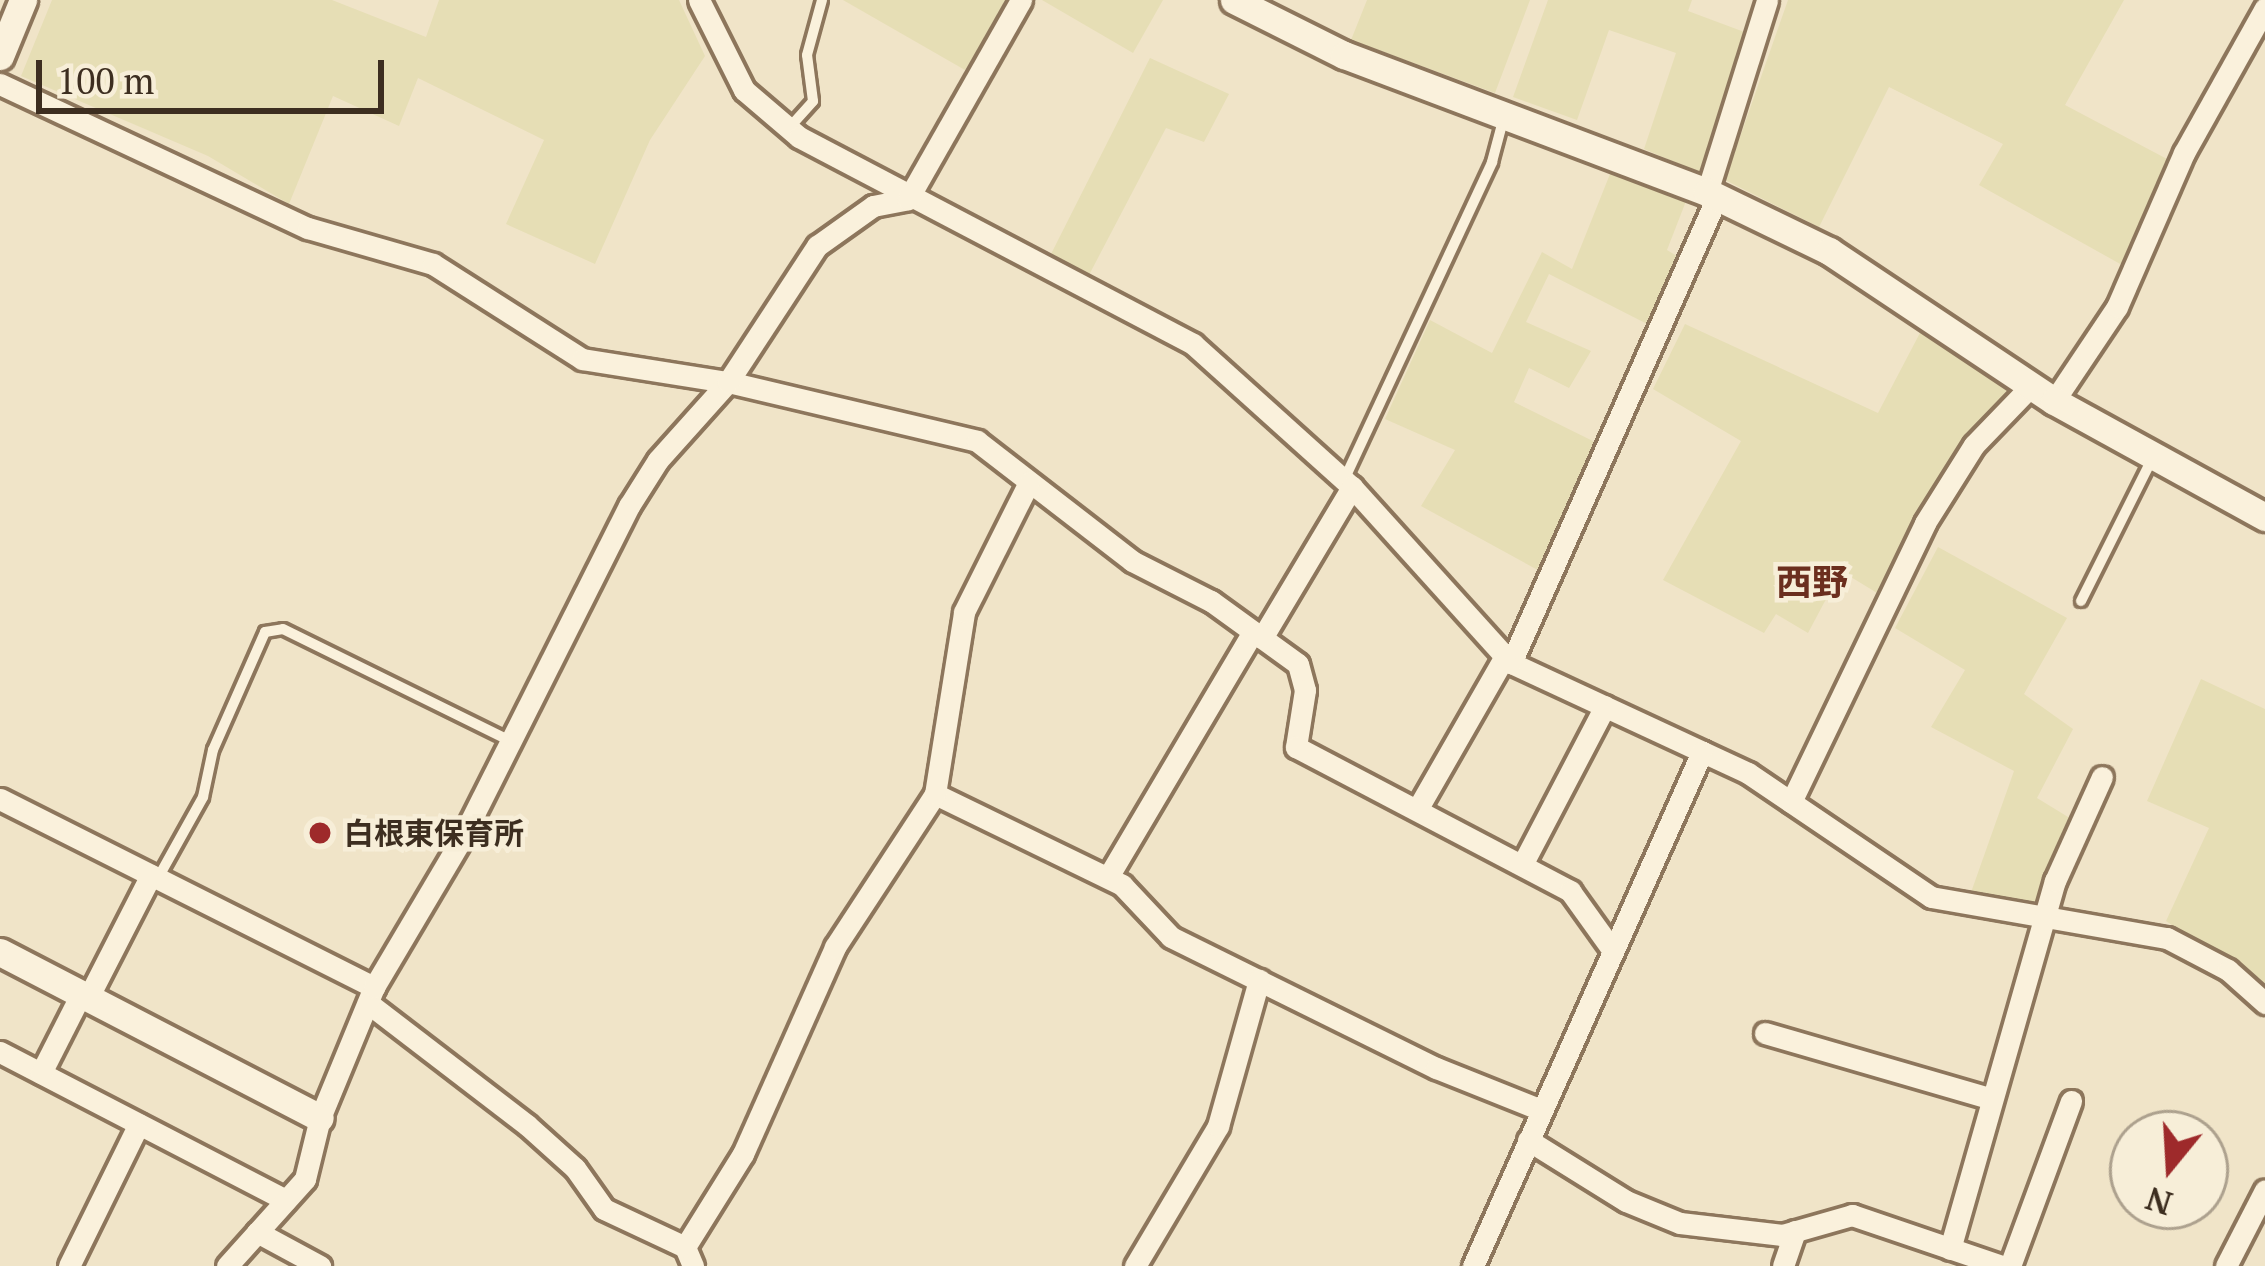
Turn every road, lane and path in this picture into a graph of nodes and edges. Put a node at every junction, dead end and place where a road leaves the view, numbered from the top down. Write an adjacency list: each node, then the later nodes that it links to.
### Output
1 (23, 0): 8 (street)
2 (699, 0): 11 (street)
3 (822, 0): 11 (lane)
4 (1021, 0): 13 (street)
5 (1234, 0): 10 (street)
6 (1767, 0): 12 (street)
7 (2265, 8): 15 (street)
8 (0, 56)
9 (0, 84): 14 (street)
10 (1504, 117): 12 (street); 18 (lane)
11 (789, 128): 13 (street)
12 (1713, 195): 15 (street); 22 (street)
13 (908, 199): 14 (street); 18 (street)
14 (728, 382): 17 (street); 24 (street)
15 (2043, 393): 16 (street); 29 (street)
16 (2152, 459): 19 (street); 20 (lane)
17 (1029, 482): 21 (street); 27 (street)
18 (1348, 484): 21 (street); 22 (street)
19 (2265, 517)
20 (2081, 601)
21 (1258, 635): 30 (street); 33 (street)
22 (1508, 659): 23 (street); 30 (street)
23 (1605, 706): 25 (street); 31 (street)
24 (511, 741): 32 (lane); 38 (street)
25 (1702, 752): 29 (street); 35 (street)
26 (2102, 777): 34 (street)
27 (935, 794): 33 (street); 55 (street)
28 (0, 799): 32 (street)
29 (1791, 802): 34 (street)
30 (1418, 808): 31 (street)
31 (1522, 865): 35 (street)
32 (155, 877): 38 (street); 39 (street)
33 (1108, 878): 37 (street)
34 (2043, 917): 40 (street); 44 (street)
35 (1611, 948): 46 (street)
36 (0, 952): 39 (street)
37 (1259, 980): 46 (street); 59 (street)
38 (371, 995): 47 (street); 55 (street)
39 (84, 996): 43 (street); 47 (street)
40 (2265, 1003)
41 (1765, 1033): 44 (street)
42 (0, 1052): 43 (street)
43 (41, 1073): 48 (street)
44 (1989, 1099): 54 (street)
45 (2071, 1101): 62 (street)
46 (1541, 1110): 49 (street)
47 (320, 1118): 51 (street)
48 (139, 1124): 51 (street); 56 (street)
49 (1528, 1140): 52 (street); 60 (street)
50 (2265, 1190): 63 (street)
51 (286, 1200): 53 (street)
52 (1796, 1231): 54 (street); 61 (street)
53 (257, 1232): 57 (street); 58 (street)
54 (1950, 1249): 62 (street)
55 (689, 1257)
56 (69, 1266)
57 (227, 1266)
58 (320, 1266)
59 (1135, 1266)
60 (1473, 1266)
61 (1783, 1266)
62 (2006, 1266)
63 (2226, 1266)

